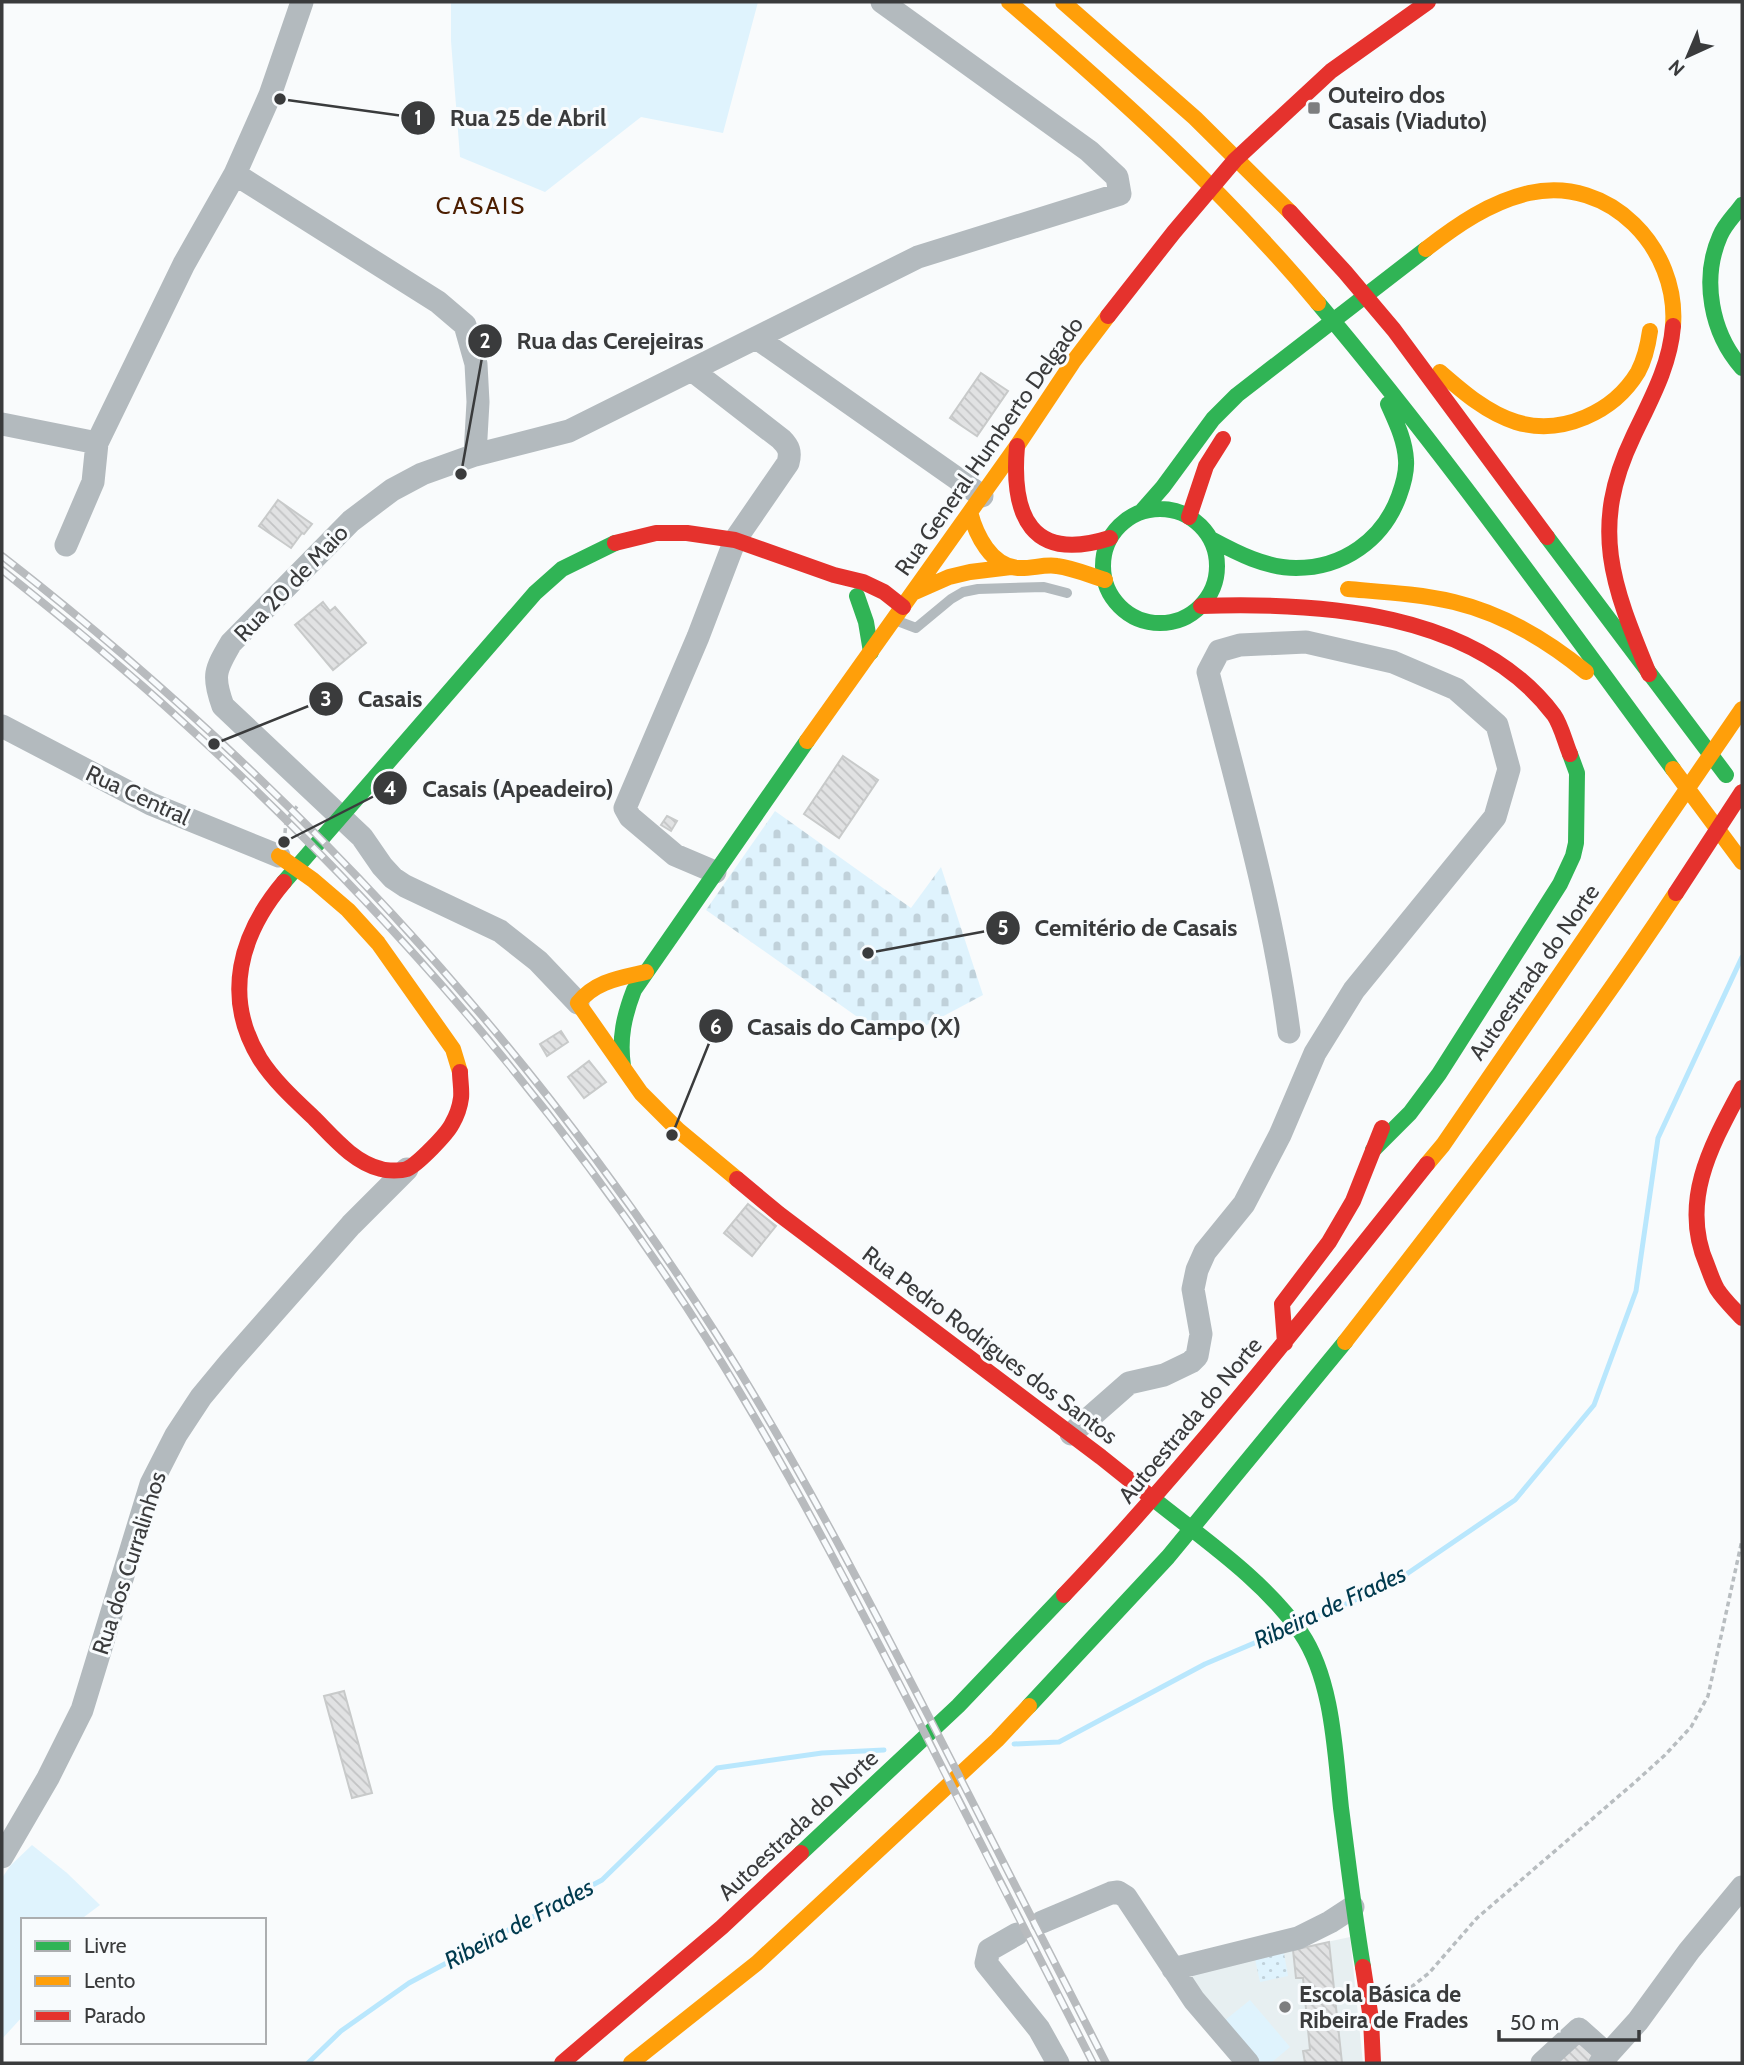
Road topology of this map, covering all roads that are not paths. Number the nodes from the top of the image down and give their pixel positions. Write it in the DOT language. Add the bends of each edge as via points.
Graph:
graph roads {
  1 [pos="302,2"];
  2 [pos="882,2"];
  3 [pos="1009,2"];
  4 [pos="1063,2"];
  5 [pos="1429,2"];
  6 [pos="234,174"];
  7 [pos="1742,205"];
  8 [pos="1389,303"];
  9 [pos="1651,315"];
  10 [pos="1394,330"];
  11 [pos="758,339"];
  12 [pos="1335,344"];
  13 [pos="1362,356"];
  14 [pos="1742,368"];
  15 [pos="693,371"];
  16 [pos="2,424"];
  17 [pos="1233,427"];
  18 [pos="97,443"];
  19 [pos="1017,446"];
  20 [pos="475,455"];
  21 [pos="988,509"];
  22 [pos="1141,512"];
  23 [pos="1189,517"];
  24 [pos="1028,526"];
  25 [pos="727,538"];
  26 [pos="1110,538"];
  27 [pos="1211,539"];
  28 [pos="66,545"];
  29 [pos="1011,567"];
  30 [pos="928,571"];
  31 [pos="1105,580"];
  32 [pos="1327,587"];
  33 [pos="860,589"];
  34 [pos="1232,589"];
  35 [pos="914,593"];
  36 [pos="1067,593"];
  37 [pos="1206,600"];
  38 [pos="899,613"];
  39 [pos="871,652"];
  40 [pos="1649,674"];
  41 [pos="1738,716"];
  42 [pos="1637,721"];
  43 [pos="2,726"];
  44 [pos="1742,794"];
  45 [pos="282,858"];
  46 [pos="1742,862"];
  47 [pos="715,872"];
  48 [pos="1531,932"];
  49 [pos="646,972"];
  50 [pos="634,990"];
  51 [pos="1466,1003"];
  52 [pos="595,1009"];
  53 [pos="1289,1032"];
  54 [pos="624,1067"];
  55 [pos="1742,1088"];
  56 [pos="1390,1109"];
  57 [pos="1373,1150"];
  58 [pos="407,1169"];
  59 [pos="1742,1318"];
  60 [pos="1285,1343"];
  61 [pos="1071,1434"];
  62 [pos="2,1857"];
  63 [pos="1742,1887"];
  64 [pos="1353,1907"];
  65 [pos="1042,1922"];
  66 [pos="1017,1934"];
  67 [pos="1173,1969"];
  68 [pos="1604,2059"];
  69 [pos="562,2063"];
  70 [pos="631,2063"];
  71 [pos="1058,2063"];
  72 [pos="1248,2063"];
  73 [pos="1373,2063"];
  74 [pos="1542,2063"];
  1 -- 6 [label="street" via="270,95"];
  2 -- 11 [label="street, Rua 20 de Maio" via="1089,151 1117,177 1121,194 918,257"];
  3 -- 13 [label="main road" via="1121,98 1227,202"];
  4 -- 10 [label="main road" via="1250,171"];
  5 -- 19 [label="main road, Rua General Humberto Delgado" via="1331,71 1235,160 1073,362"];
  6 -- 18 [label="street" via="184,264"];
  6 -- 20 [label="street" via="439,302 466,325 476,364"];
  7 -- 14 [label="main road" via="1720,236 1710,268 1711,300 1720,334"];
  8 -- 12 [label="main road"];
  9 -- 10 [label="main road" via="1650,341 1637,373 1618,397 1590,416 1558,426 1528,425 1495,414 1462,392"];
  10 -- 40 [label="main road"];
  11 -- 15 [label="street, Rua 20 de Maio"];
  11 -- 21 [label="street"];
  13 -- 27 [label="main road" via="1390,407 1406,463 1393,514 1374,538 1349,556 1299,569 1246,558"];
  13 -- 42 [label="main road" via="1442,456"];
  15 -- 20 [label="street, Rua 20 de Maio" via="569,431"];
  15 -- 25 [label="street" via="781,439 791,454"];
  16 -- 18 [label="street"];
  17 -- 23 [label="main road" via="1205,467"];
  18 -- 28 [label="street" via="93,482"];
  19 -- 21 [label="main road, Rua General Humberto Delgado"];
  19 -- 24 [label="main road" via="1014,473"];
  20 -- 52 [label="street, Rua 20 de Maio" via="392,490 351,522 231,643 217,667 216,687 223,706 362,837 393,878 500,931"];
  21 -- 24 [label="main road"];
  21 -- 29 [label="main road" via="976,534 996,558"];
  21 -- 30 [label="main road, Rua General Humberto Delgado"];
  22 -- 23 [label="main road" via="1174,510"];
  22 -- 26 [label="main road"];
  22 -- 40 [label="main road" via="1237,395 1430,244 1492,206 1526,192 1560,191 1593,198 1619,211 1643,232 1661,260 1674,297 1674,335 1660,383 1623,458 1612,492 1608,528 1621,605"];
  23 -- 27 [label="main road"];
  24 -- 26 [label="main road" via="1038,536 1063,546"];
  25 -- 33 [label="main road" via="834,575"];
  25 -- 47 [label="street" via="698,637 625,808 675,855"];
  25 -- 58 [label="main road" via="656,533 621,540 562,569 535,593 261,913 239,971 247,1030 260,1059 284,1088 363,1162 383,1170"];
  26 -- 31 [label="main road" via="1104,552"];
  27 -- 37 [label="main road" via="1217,576"];
  29 -- 31 [label="main road" via="1053,565"];
  29 -- 35 [label="main road" via="949,577"];
  30 -- 33 [label="main road"];
  30 -- 35 [label="main road, Rua General Humberto Delgado"];
  31 -- 37 [label="main road" via="1123,610 1154,623 1188,617"];
  32 -- 42 [label="main road" via="1417,595 1493,615 1561,651"];
  33 -- 38 [label="main road" via="884,592"];
  33 -- 39 [label="main road"];
  34 -- 37 [label="main road"];
  35 -- 38 [label="main road, Rua General Humberto Delgado"];
  36 -- 38 [label="lane" via="1044,587 963,592 916,628"];
  37 -- 48 [label="main road" via="1322,608 1433,630 1511,670 1544,701 1565,730 1577,764 1580,799 1576,845"];
  38 -- 39 [label="main road, Rua General Humberto Delgado"];
  39 -- 47 [label="main road, Rua General Humberto Delgado"];
  40 -- 44 [label="main road"];
  41 -- 60 [label="main road, Autoestrada do Norte" via="1443,1145"];
  42 -- 46 [label="main road"];
  43 -- 45 [label="street, Rua Central" via="151,804"];
  44 -- 70 [label="main road" via="1637,952 1487,1159 1329,1363 1168,1557 998,1740 757,1963"];
  45 -- 58 [label="main road" via="348,910 378,943 453,1049 461,1098 452,1125"];
  47 -- 49 [label="main road, Rua General Humberto Delgado"];
  48 -- 51 [label="main road"];
  48 -- 57 [label="main road" via="1409,1114"];
  49 -- 50 [label="main road, Rua General Humberto Delgado"];
  49 -- 52 [label="main road" via="587,990"];
  50 -- 52 [label="main road"];
  50 -- 54 [label="main road, Rua General Humberto Delgado" via="620,1030"];
  52 -- 54 [label="main road, Rua Pedro Rodrigues dos Santos"];
  53 -- 61 [label="street" via="1282,977 1208,673 1219,651 1240,645 1306,642 1393,662 1456,688 1497,725 1510,769 1495,817 1354,990 1315,1053 1244,1204 1205,1252 1193,1289 1201,1334 1197,1356 1164,1375 1129,1383"];
  54 -- 61 [label="main road, Rua Pedro Rodrigues dos Santos" via="660,1113 758,1197"];
  55 -- 59 [label="main road" via="1700,1179 1695,1217 1701,1252 1717,1289"];
  56 -- 57 [label="main road"];
  57 -- 60 [label="main road" via="1353,1201 1329,1242 1282,1304"];
  58 -- 62 [label="street, Rua dos Curralinhos" via="230,1362 176,1435 151,1484 82,1710"];
  60 -- 69 [label="main road, Autoestrada do Norte" via="1129,1526 958,1706 722,1927"];
  61 -- 64 [label="main road, Rua Pedro Rodrigues dos Santos" via="1247,1574 1302,1635 1329,1702"];
  63 -- 68 [label="street"];
  64 -- 67 [label="street" via="1298,1938"];
  64 -- 73 [label="main road, Rua Pedro Rodrigues dos Santos"];
  65 -- 67 [label="street" via="1118,1892 1126,1897"];
  66 -- 71 [label="street" via="989,1950 986,1963 1039,2029"];
  67 -- 72 [label="street"];
  68 -- 74 [label="street" via="1580,2029"];
}
